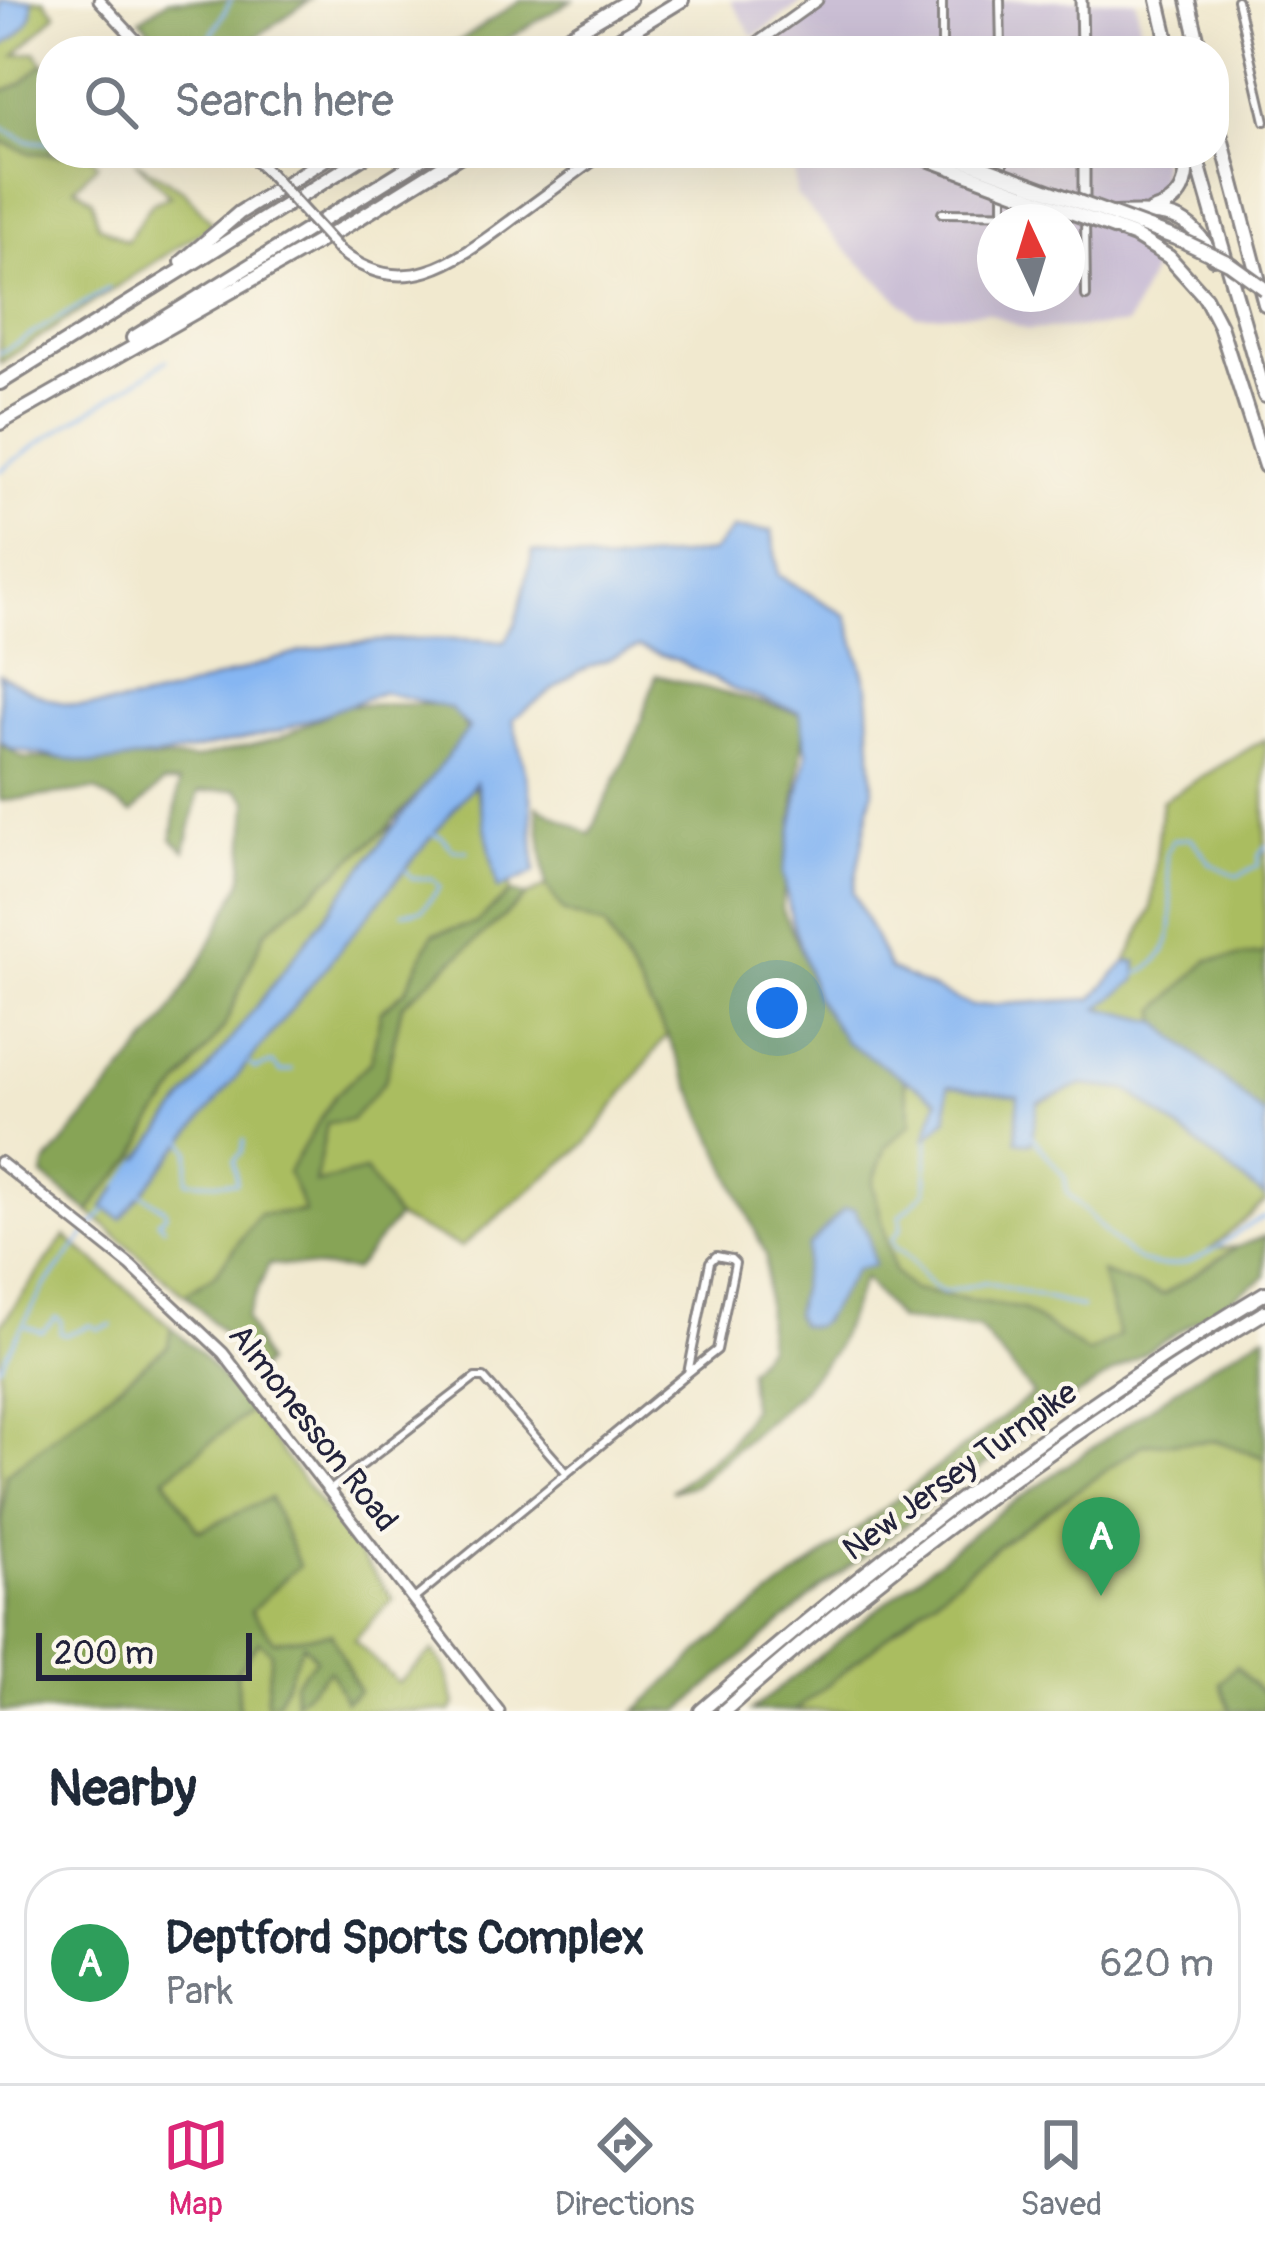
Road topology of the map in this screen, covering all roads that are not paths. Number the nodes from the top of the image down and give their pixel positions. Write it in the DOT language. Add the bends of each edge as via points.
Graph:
graph roads {
  1 [pos="99,0"];
  2 [pos="631,0"];
  3 [pos="682,0"];
  4 [pos="817,0"];
  5 [pos="942,0"];
  6 [pos="1000,0"];
  7 [pos="1081,0"];
  8 [pos="1158,0"];
  9 [pos="1188,0"];
  10 [pos="1237,0"];
  11 [pos="132,36"];
  12 [pos="571,36"];
  13 [pos="623,36"];
  14 [pos="767,36"];
  15 [pos="942,36"];
  16 [pos="1001,36"];
  17 [pos="1082,36"];
  18 [pos="1166,36"];
  19 [pos="1196,36"];
  20 [pos="1265,121"];
  21 [pos="263,168"];
  22 [pos="311,168"];
  23 [pos="346,168"];
  24 [pos="407,168"];
  25 [pos="440,168"];
  26 [pos="582,168"];
  27 [pos="954,168"];
  28 [pos="987,168"];
  29 [pos="1003,168"];
  30 [pos="1084,168"];
  31 [pos="1188,168"];
  32 [pos="1195,168"];
  33 [pos="1229,168"];
  34 [pos="1004,204"];
  35 [pos="1084,204"];
  36 [pos="942,213"];
  37 [pos="977,213"];
  38 [pos="1136,213"];
  39 [pos="1085,214"];
  40 [pos="1085,255"];
  41 [pos="1265,290"];
  42 [pos="1086,296"];
  43 [pos="133,300"];
  44 [pos="1265,304"];
  45 [pos="1237,308"];
  46 [pos="0,383"];
  47 [pos="1265,396"];
  48 [pos="0,423"];
  49 [pos="1265,466"];
  50 [pos="4,1165"];
  51 [pos="0,1180"];
  52 [pos="1265,1293"];
  53 [pos="1265,1312"];
  54 [pos="688,1373"];
  55 [pos="567,1473"];
  56 [pos="330,1490"];
  57 [pos="414,1599"];
  58 [pos="499,1711"];
  59 [pos="701,1711"];
  60 [pos="724,1711"];
  1 -- 11 [label="main road"];
  2 -- 12 [label="highway"];
  3 -- 13 [label="highway"];
  4 -- 14 [label="main road"];
  5 -- 15 [label="street"];
  6 -- 16 [label="street"];
  7 -- 17 [label="main road"];
  8 -- 18 [label="highway"];
  9 -- 19 [label="highway"];
  10 -- 20 [label="street"];
  21 -- 26 [label="main road, bridge" via="359,265 419,274"];
  22 -- 43 [label="highway" via="239,213"];
  23 -- 43 [label="highway"];
  24 -- 48 [label="highway"];
  25 -- 48 [label="highway"];
  27 -- 49 [label="highway, bridge" via="1135,236 1169,257 1218,319"];
  28 -- 41 [label="highway, bridge" via="1173,236"];
  29 -- 34 [label="street"];
  30 -- 35 [label="main road"];
  31 -- 38 [label="highway" via="1176,200"];
  32 -- 45 [label="highway"];
  33 -- 44 [label="highway"];
  36 -- 37 [label="street"];
  38 -- 39 [label="highway"];
  38 -- 45 [label="highway" via="1177,217 1198,230"];
  40 -- 42 [label="street"];
  43 -- 46 [label="highway"];
  45 -- 47 [label="highway"];
  50 -- 51 [label="street"];
  50 -- 56 [label="main road, Almonesson Road" via="223,1353"];
  52 -- 59 [label="highway, New Jersey Turnpike" via="897,1547"];
  53 -- 60 [label="highway, New Jersey Turnpike" via="981,1504"];
  54 -- 54 [label="street" via="718,1350 731,1259 710,1262"];
  54 -- 55 [label="street"];
  55 -- 56 [label="street" via="484,1378 475,1378"];
  55 -- 57 [label="street"];
  56 -- 57 [label="main road, Almonesson Road"];
  57 -- 58 [label="main road, Almonesson Road"];
}
